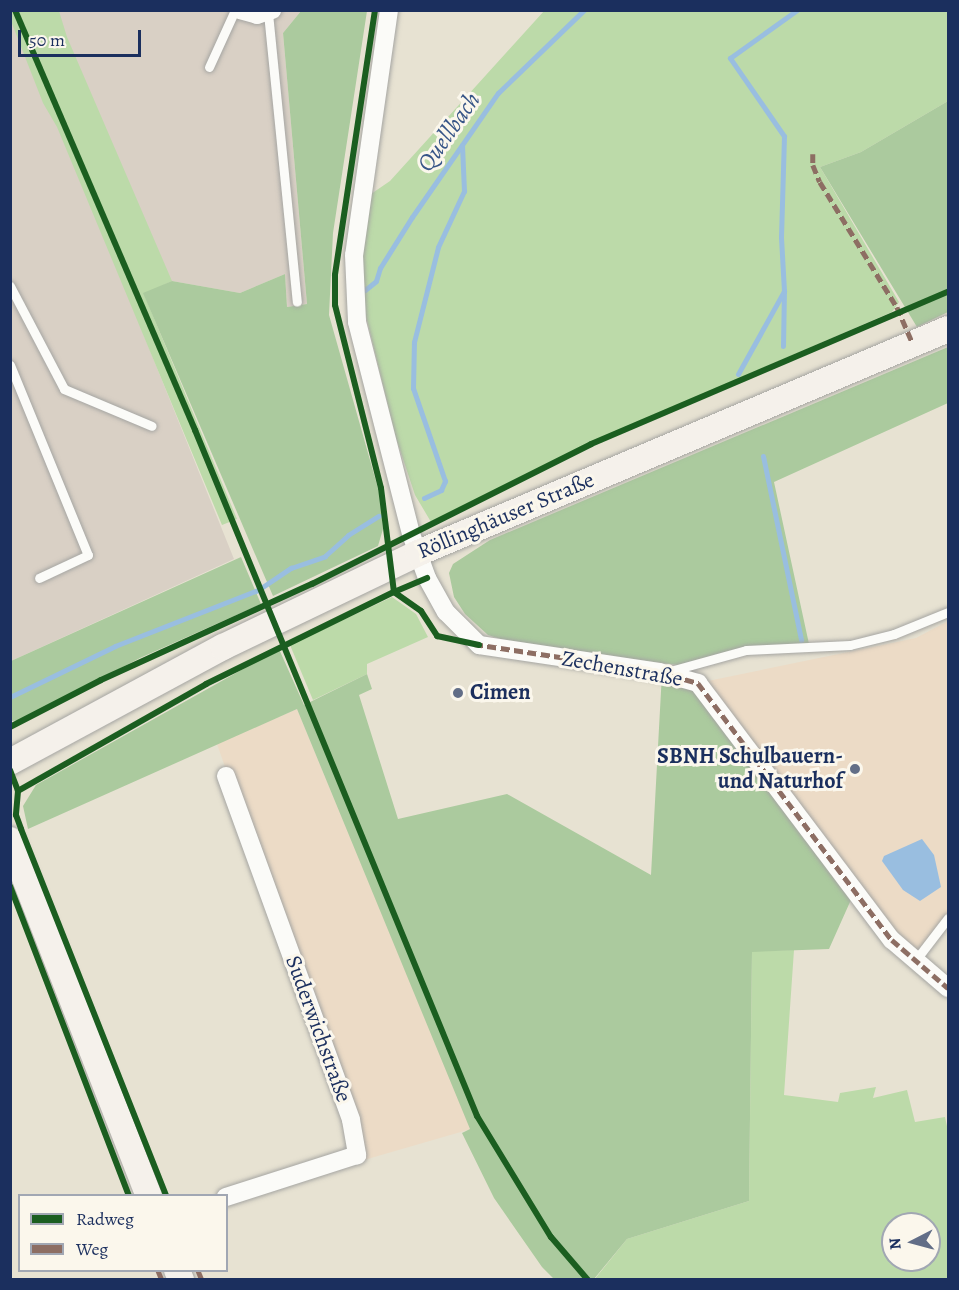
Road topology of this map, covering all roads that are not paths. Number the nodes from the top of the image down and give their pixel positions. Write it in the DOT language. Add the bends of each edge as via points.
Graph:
graph roads {
  1 [pos="235,10"];
  2 [pos="240,10"];
  3 [pos="389,10"];
  4 [pos="270,12"];
  5 [pos="209,67"];
  6 [pos="10,286"];
  7 [pos="297,302"];
  8 [pos="948,328"];
  9 [pos="10,365"];
  10 [pos="152,426"];
  11 [pos="418,553"];
  12 [pos="39,578"];
  13 [pos="948,612"];
  14 [pos="662,673"];
  15 [pos="10,762"];
  16 [pos="226,776"];
  17 [pos="10,840"];
  18 [pos="948,918"];
  19 [pos="915,961"];
  20 [pos="948,988"];
  21 [pos="148,1194"];
  22 [pos="228,1196"];
  1 -- 5 [label="lane"];
  2 -- 4 [label="street"];
  3 -- 11 [label="street, Zechenstraße" via="354,255 357,311 400,495"];
  4 -- 7 [label="lane"];
  6 -- 10 [label="lane" via="64,388"];
  8 -- 11 [label="main road, Röllinghäuser Straße"];
  9 -- 12 [label="lane" via="88,555"];
  11 -- 14 [label="street, Zechenstraße" via="446,612 479,645"];
  11 -- 15 [label="main road, Röllinghäuser Straße" via="223,647"];
  13 -- 14 [label="lane" via="921,625 850,645 747,650"];
  14 -- 19 [label="street, Zechenstraße" via="698,683 854,893 892,940"];
  16 -- 22 [label="street, Suderwichstraße" via="351,1120 357,1155"];
  17 -- 21 [label="main road"];
  18 -- 19 [label="lane"];
  19 -- 20 [label="street, Zechenstraße"];
}
